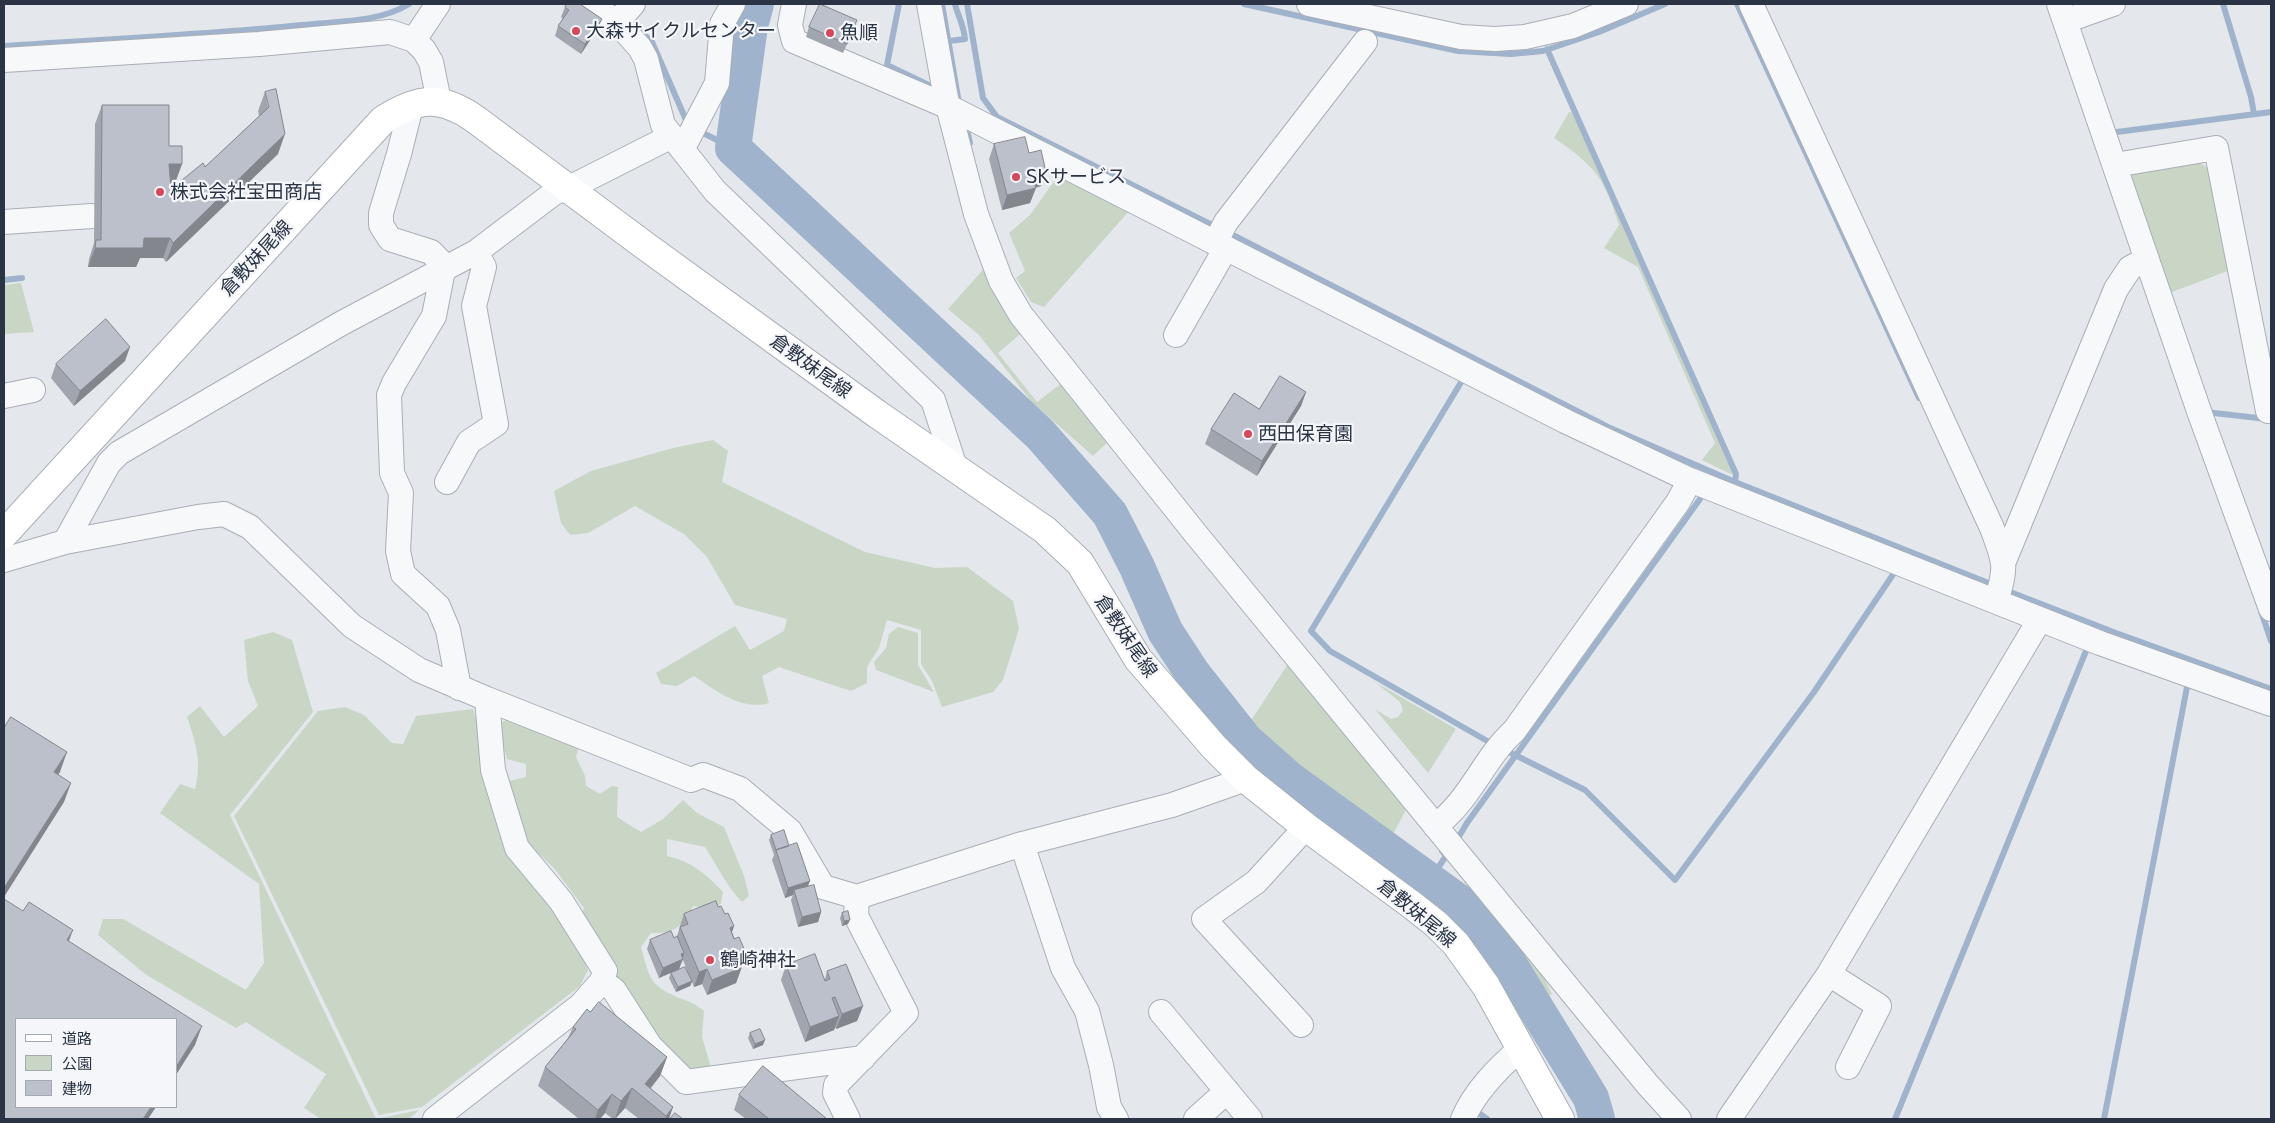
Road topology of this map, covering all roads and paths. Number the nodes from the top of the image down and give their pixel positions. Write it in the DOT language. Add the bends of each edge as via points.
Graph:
graph roads {
  1 [pos="438,4"];
  2 [pos="589,4"];
  3 [pos="733,4"];
  4 [pos="793,4"];
  5 [pos="929,4"];
  6 [pos="1309,4"];
  7 [pos="1626,4"];
  8 [pos="1751,4"];
  9 [pos="2113,4"];
  10 [pos="624,13"];
  11 [pos="2062,13"];
  12 [pos="414,40"];
  13 [pos="1365,42"];
  14 [pos="4,60"];
  15 [pos="946,96"];
  16 [pos="439,101"];
  17 [pos="410,106"];
  18 [pos="676,142"];
  19 [pos="2115,165"];
  20 [pos="567,187"];
  21 [pos="92,216"];
  22 [pos="4,222"];
  23 [pos="1221,245"];
  24 [pos="476,252"];
  25 [pos="2147,259"];
  26 [pos="443,270"];
  27 [pos="1176,335"];
  28 [pos="33,390"];
  29 [pos="4,396"];
  30 [pos="2268,411"];
  31 [pos="956,470"];
  32 [pos="1690,480"];
  33 [pos="447,482"];
  34 [pos="4,534"];
  35 [pos="65,542"];
  36 [pos="4,560"];
  37 [pos="2000,584"];
  38 [pos="2271,610"];
  39 [pos="2040,618"];
  40 [pos="459,688"];
  41 [pos="487,699"];
  42 [pos="2271,704"];
  43 [pos="1246,779"];
  44 [pos="1440,822"];
  45 [pos="1306,827"];
  46 [pos="1022,844"];
  47 [pos="857,897"];
  48 [pos="1829,974"];
  49 [pos="602,980"];
  50 [pos="1161,1012"];
  51 [pos="1301,1025"];
  52 [pos="1521,1048"];
  53 [pos="863,1058"];
  54 [pos="1848,1067"];
  55 [pos="1227,1091"];
  56 [pos="434,1119"];
  57 [pos="848,1119"];
  58 [pos="1116,1119"];
  59 [pos="1196,1119"];
  60 [pos="1250,1119"];
  61 [pos="1463,1119"];
  62 [pos="1560,1119"];
  63 [pos="1679,1119"];
  64 [pos="1729,1119"];
  1 -- 12 [label="street"];
  2 -- 10 [label="street"];
  3 -- 18 [label="street" via="722,24 717,83"];
  4 -- 15 [label="street" via="790,26 794,41"];
  5 -- 15 [label="street"];
  6 -- 7 [label="street" via="1461,37 1496,39 1525,37 1573,26"];
  8 -- 37 [label="street" via="1992,528"];
  9 -- 11 [label="street"];
  10 -- 18 [label="street" via="646,59 663,125"];
  11 -- 19 [label="street"];
  12 -- 14 [label="street" via="390,32 260,44"];
  12 -- 16 [label="street" via="431,62"];
  13 -- 23 [label="street" via="1226,222"];
  15 -- 23 [label="street"];
  15 -- 44 [label="street" via="976,214 1001,281 1021,315 1195,533"];
  16 -- 17 [label="main road, 倉敷妹尾線"];
  16 -- 20 [label="main road, 倉敷妹尾線" via="463,111"];
  17 -- 26 [label="street" via="381,213 382,225 390,239 431,252"];
  17 -- 34 [label="main road, 倉敷妹尾線" via="391,115 375,129"];
  18 -- 20 [label="street"];
  18 -- 31 [label="street" via="714,191 933,400"];
  19 -- 25 [label="street"];
  19 -- 30 [label="street" via="2216,148"];
  20 -- 24 [label="street" via="554,193"];
  20 -- 31 [label="main road, 倉敷妹尾線"];
  21 -- 22 [label="street"];
  23 -- 27 [label="street"];
  23 -- 32 [label="street" via="1564,420"];
  24 -- 26 [label="street"];
  24 -- 33 [label="street" via="484,267 474,306 496,424 469,442"];
  25 -- 37 [label="street" via="2130,268 2116,289"];
  25 -- 38 [label="street"];
  26 -- 35 [label="street" via="342,322 119,453 109,463"];
  26 -- 40 [label="street" via="434,316 389,395 392,474 401,493 398,551 403,574 438,606 448,630"];
  28 -- 29 [label="street"];
  31 -- 43 [label="main road, 倉敷妹尾線" via="1045,530 1080,563 1138,659"];
  32 -- 37 [label="street"];
  32 -- 44 [label="street" via="1678,502 1514,731 1498,747 1459,805"];
  35 -- 36 [label="street"];
  35 -- 40 [label="street" via="224,514 250,527 352,626 419,670"];
  37 -- 39 [label="street"];
  39 -- 42 [label="street"];
  39 -- 48 [label="street"];
  40 -- 41 [label="street"];
  41 -- 47 [label="street" via="692,780 703,775 740,788 790,832 823,887"];
  41 -- 49 [label="street" via="493,770 517,848 566,909 605,971"];
  43 -- 45 [label="main road, 倉敷妹尾線"];
  43 -- 46 [label="street" via="1172,805"];
  44 -- 63 [label="street" via="1648,1085"];
  45 -- 51 [label="street" via="1256,882 1204,919"];
  45 -- 52 [label="main road, 倉敷妹尾線" via="1412,904 1456,944 1486,986"];
  46 -- 47 [label="street"];
  46 -- 58 [label="street" via="1063,968 1087,1010 1109,1107"];
  47 -- 53 [label="street" via="856,916 906,1013"];
  48 -- 54 [label="street" via="1878,1006"];
  48 -- 64 [label="street"];
  49 -- 53 [label="street" via="614,990 650,1046 686,1082"];
  49 -- 56 [label="street" via="581,1005"];
  50 -- 55 [label="street"];
  52 -- 61 [label="street" via="1471,1100"];
  52 -- 62 [label="main road, 倉敷妹尾線"];
  53 -- 57 [label="street" via="836,1085 835,1093"];
  55 -- 59 [label="street"];
  55 -- 60 [label="street"];
}
